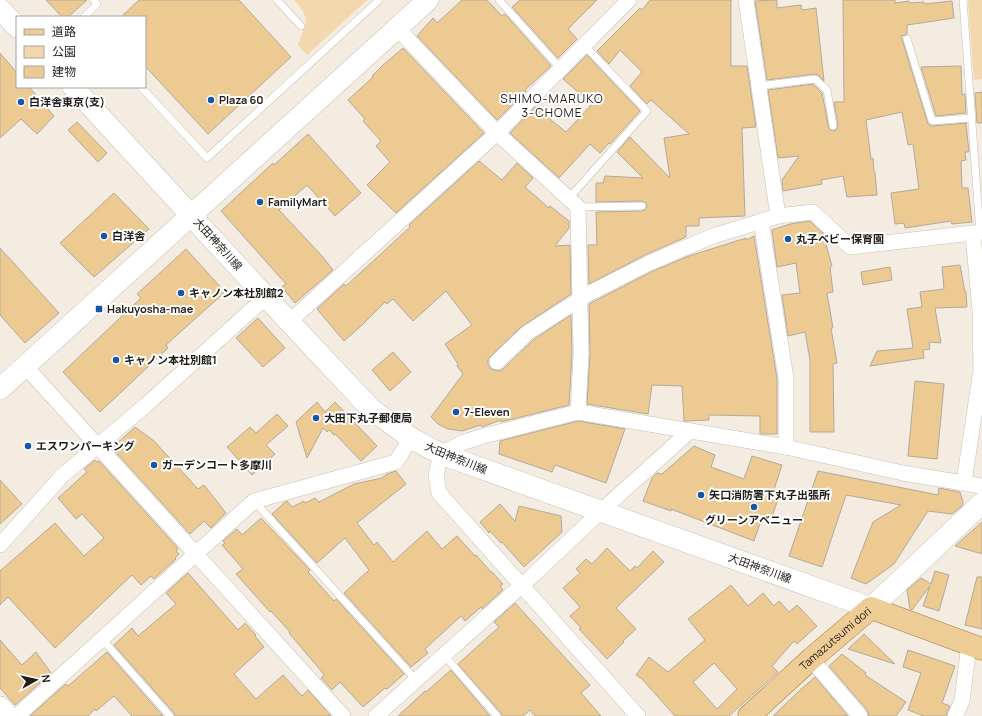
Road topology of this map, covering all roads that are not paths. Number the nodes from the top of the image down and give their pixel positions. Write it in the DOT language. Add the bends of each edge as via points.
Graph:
graph roads {
  1 [pos="94,0"];
  2 [pos="277,0"];
  3 [pos="428,0"];
  4 [pos="499,0"];
  5 [pos="629,0"];
  6 [pos="746,0"];
  7 [pos="963,0"];
  8 [pos="378,1"];
  9 [pos="1,7"];
  10 [pos="85,16"];
  11 [pos="16,26"];
  12 [pos="301,26"];
  13 [pos="397,28"];
  14 [pos="907,39"];
  15 [pos="584,45"];
  16 [pos="561,69"];
  17 [pos="759,86"];
  18 [pos="74,88"];
  19 [pos="141,88"];
  20 [pos="972,118"];
  21 [pos="833,126"];
  22 [pos="497,133"];
  23 [pos="573,203"];
  24 [pos="642,206"];
  25 [pos="192,215"];
  26 [pos="778,216"];
  27 [pos="761,221"];
  28 [pos="978,233"];
  29 [pos="266,297"];
  30 [pos="581,299"];
  31 [pos="289,322"];
  32 [pos="497,362"];
  33 [pos="25,366"];
  34 [pos="0,389"];
  35 [pos="578,412"];
  36 [pos="690,431"];
  37 [pos="411,438"];
  38 [pos="97,447"];
  39 [pos="786,447"];
  40 [pos="441,454"];
  41 [pos="964,482"];
  42 [pos="982,486"];
  43 [pos="254,501"];
  44 [pos="982,504"];
  45 [pos="601,511"];
  46 [pos="0,545"];
  47 [pos="196,554"];
  48 [pos="521,586"];
  49 [pos="871,608"];
  50 [pos="102,639"];
  51 [pos="976,646"];
  52 [pos="444,655"];
  53 [pos="811,659"];
  54 [pos="416,680"];
  55 [pos="0,708"];
  56 [pos="8,716"];
  57 [pos="17,716"];
  58 [pos="170,716"];
  59 [pos="343,716"];
  60 [pos="376,716"];
  61 [pos="497,716"];
  62 [pos="638,716"];
  63 [pos="749,716"];
  64 [pos="860,716"];
  65 [pos="955,716"];
  1 -- 10 [label="lane" via="97,4"];
  2 -- 12 [label="lane"];
  3 -- 13 [label="main road"];
  4 -- 16 [label="lane"];
  5 -- 15 [label="street"];
  6 -- 17 [label="street"];
  7 -- 20 [label="lane"];
  8 -- 19 [label="lane" via="207,158"];
  9 -- 11 [label="main road"];
  13 -- 22 [label="street"];
  13 -- 25 [label="main road"];
  14 -- 20 [label="lane" via="932,121"];
  15 -- 16 [label="street"];
  15 -- 23 [label="lane" via="647,111"];
  16 -- 22 [label="street"];
  17 -- 21 [label="lane" via="815,79 827,90"];
  17 -- 26 [label="street"];
  18 -- 25 [label="main road, 大田神奈川線"];
  20 -- 28 [label="lane"];
  22 -- 23 [label="street"];
  22 -- 31 [label="street"];
  23 -- 24 [label="lane"];
  23 -- 30 [label="street"];
  25 -- 29 [label="main road, 大田神奈川線"];
  25 -- 33 [label="main road"];
  26 -- 27 [label="street"];
  26 -- 28 [label="street" via="813,212 850,247"];
  27 -- 30 [label="street" via="713,236 656,260"];
  27 -- 39 [label="street" via="786,378"];
  28 -- 41 [label="street" via="981,370"];
  29 -- 31 [label="main road, 大田神奈川線"];
  29 -- 38 [label="street"];
  30 -- 32 [label="street" via="527,333"];
  30 -- 35 [label="street" via="582,354"];
  31 -- 37 [label="main road, 大田神奈川線" via="371,409"];
  33 -- 34 [label="main road"];
  33 -- 38 [label="street"];
  35 -- 36 [label="street"];
  35 -- 40 [label="street" via="464,442"];
  36 -- 39 [label="street"];
  36 -- 45 [label="street"];
  37 -- 40 [label="main road, 大田神奈川線"];
  37 -- 43 [label="street" via="396,462"];
  38 -- 46 [label="street" via="62,476"];
  38 -- 47 [label="street"];
  39 -- 41 [label="street" via="903,473"];
  40 -- 45 [label="main road, 大田神奈川線"];
  40 -- 48 [label="street" via="436,475 438,493"];
  41 -- 42 [label="street"];
  43 -- 47 [label="street"];
  43 -- 54 [label="lane"];
  44 -- 49 [label="main road"];
  45 -- 48 [label="street"];
  45 -- 49 [label="main road, 大田神奈川線"];
  47 -- 50 [label="street"];
  47 -- 59 [label="street"];
  48 -- 52 [label="street"];
  48 -- 62 [label="street"];
  49 -- 51 [label="main road, Tamazutsumi dori"];
  49 -- 53 [label="main road, Tamazutsumi dori"];
  50 -- 57 [label="street"];
  50 -- 58 [label="lane"];
  51 -- 65 [label="street" via="962,701"];
  52 -- 54 [label="street"];
  52 -- 61 [label="lane"];
  53 -- 63 [label="main road, Tamazutsumi dori"];
  53 -- 64 [label="street"];
  54 -- 60 [label="street"];
  55 -- 56 [label="main road"];
}
